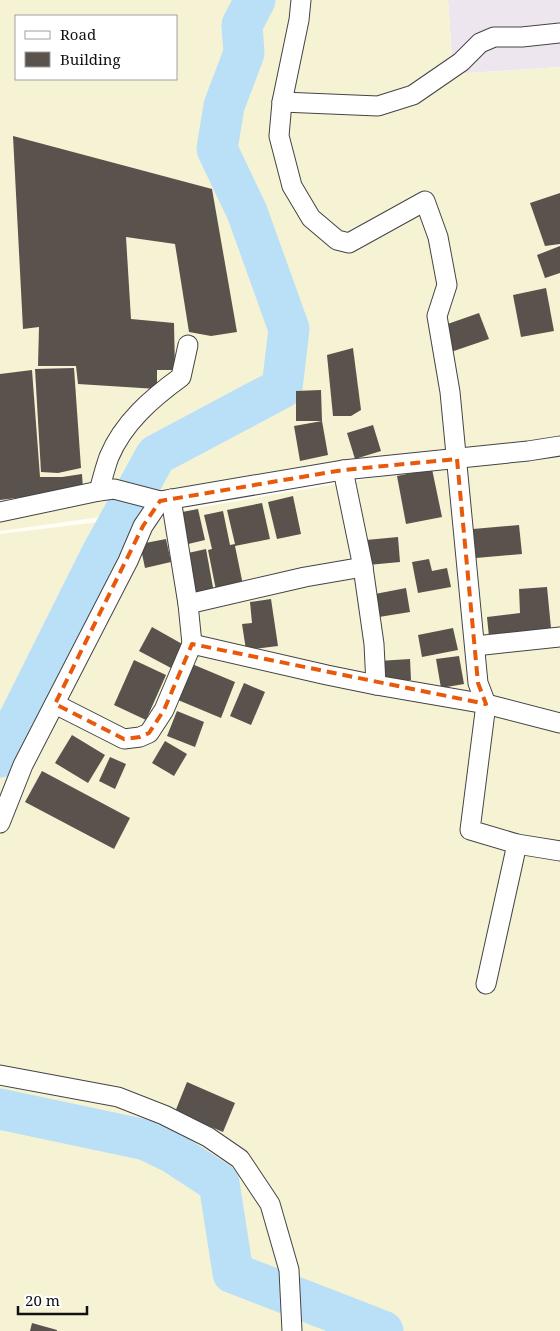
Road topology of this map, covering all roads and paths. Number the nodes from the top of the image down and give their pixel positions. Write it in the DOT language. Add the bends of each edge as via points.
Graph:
graph roads {
  1 [pos="301,0"];
  2 [pos="560,33"];
  3 [pos="282,102"];
  4 [pos="188,344"];
  5 [pos="560,446"];
  6 [pos="457,459"];
  7 [pos="343,470"];
  8 [pos="106,490"];
  9 [pos="162,500"];
  10 [pos="0,512"];
  11 [pos="363,566"];
  12 [pos="188,604"];
  13 [pos="560,637"];
  14 [pos="192,644"];
  15 [pos="475,646"];
  16 [pos="376,685"];
  17 [pos="55,704"];
  18 [pos="486,704"];
  19 [pos="560,723"];
  20 [pos="0,823"];
  21 [pos="516,844"];
  22 [pos="560,851"];
  23 [pos="486,984"];
  24 [pos="0,1075"];
  25 [pos="292,1331"];
  1 -- 3 [label="street"];
  2 -- 3 [label="street" via="494,37 413,95 378,106"];
  3 -- 6 [label="street" via="279,136 292,186 311,218 337,240 349,243 425,201 438,236 447,285 437,316"];
  4 -- 8 [label="street" via="181,377 127,426 109,457"];
  5 -- 6 [label="street"];
  6 -- 7 [label="street"];
  6 -- 15 [label="street"];
  7 -- 9 [label="street"];
  7 -- 11 [label="street"];
  8 -- 9 [label="street"];
  8 -- 10 [label="street"];
  9 -- 12 [label="street"];
  9 -- 17 [label="street" via="143,526 128,562"];
  11 -- 12 [label="street"];
  11 -- 16 [label="street"];
  12 -- 14 [label="street"];
  13 -- 15 [label="street"];
  14 -- 16 [label="street"];
  14 -- 17 [label="street" via="164,710 149,733 140,737 124,739"];
  15 -- 18 [label="street" via="478,684"];
  16 -- 18 [label="street"];
  17 -- 20 [label="street" via="22,765"];
  18 -- 19 [label="street"];
  18 -- 21 [label="street" via="470,830"];
  21 -- 22 [label="street"];
  21 -- 23 [label="street"];
  24 -- 25 [label="street" via="118,1096 208,1137 240,1158 270,1204 289,1270"];
}
